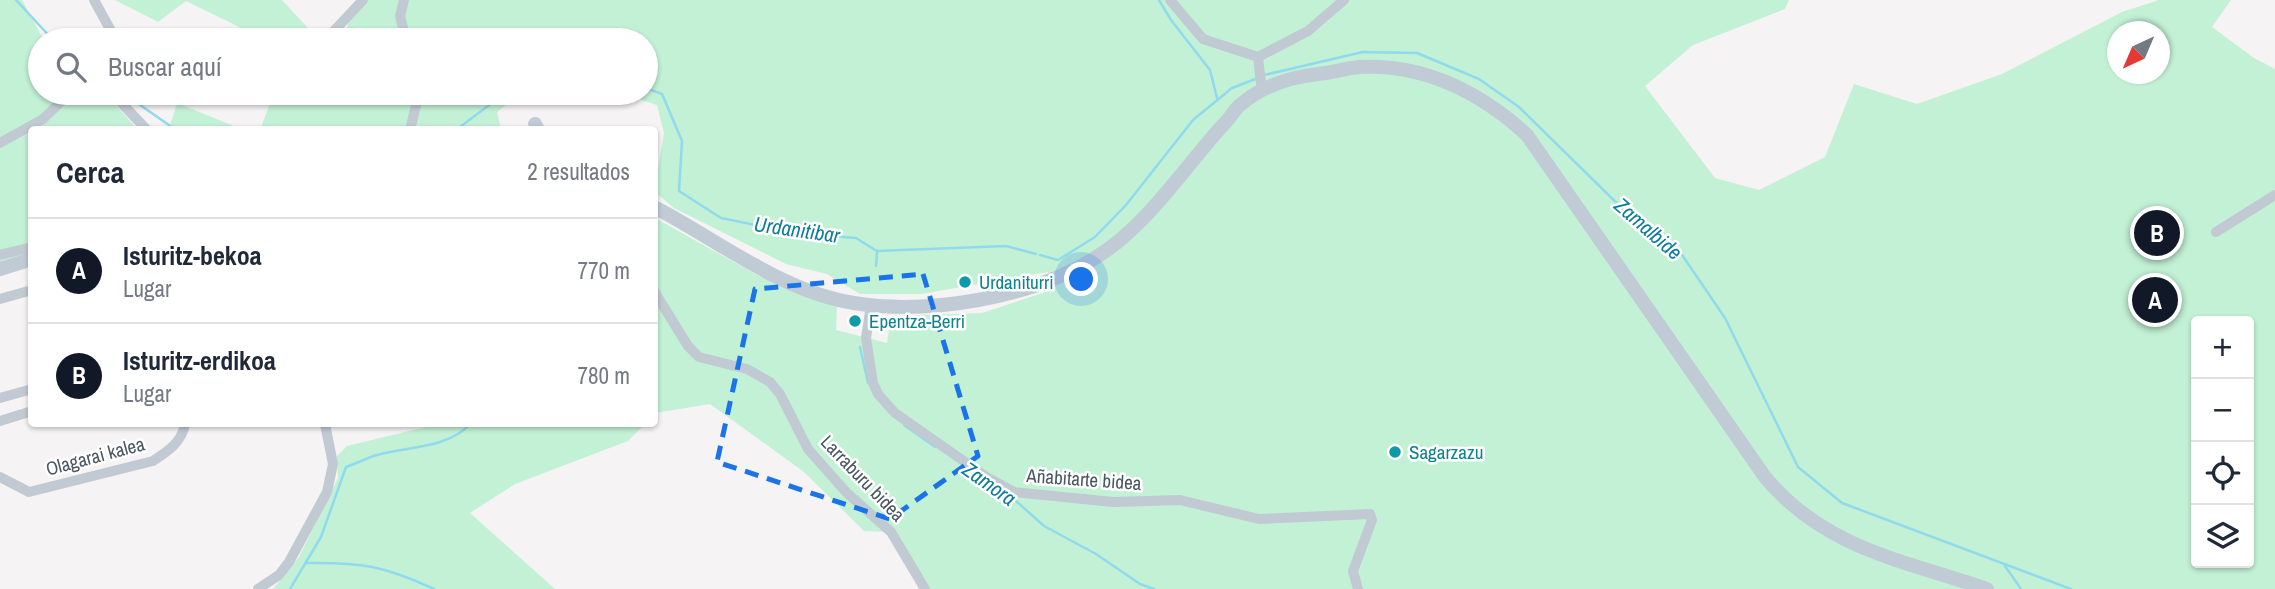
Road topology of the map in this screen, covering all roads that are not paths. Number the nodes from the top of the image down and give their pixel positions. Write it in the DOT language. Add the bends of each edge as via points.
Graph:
graph roads {
  1 [pos="94,0"];
  2 [pos="363,0"];
  3 [pos="404,0"];
  4 [pos="1170,0"];
  5 [pos="1344,0"];
  6 [pos="109,28"];
  7 [pos="337,28"];
  8 [pos="403,28"];
  9 [pos="1258,60"];
  10 [pos="1319,74"];
  11 [pos="1261,84"];
  12 [pos="1279,91"];
  13 [pos="58,105"];
  14 [pos="124,105"];
  15 [pos="416,105"];
  16 [pos="1232,119"];
  17 [pos="32,126"];
  18 [pos="144,126"];
  19 [pos="411,126"];
  20 [pos="28,128"];
  21 [pos="0,143"];
  22 [pos="2275,195"];
  23 [pos="658,209"];
  24 [pos="2216,232"];
  25 [pos="28,248"];
  26 [pos="0,255"];
  27 [pos="28,260"];
  28 [pos="0,270"];
  29 [pos="28,291"];
  30 [pos="658,297"];
  31 [pos="0,299"];
  32 [pos="871,305"];
  33 [pos="28,390"];
  34 [pos="0,398"];
  35 [pos="28,412"];
  36 [pos="0,421"];
  37 [pos="185,427"];
  38 [pos="326,427"];
  39 [pos="0,477"];
  40 [pos="258,589"];
  41 [pos="925,589"];
  42 [pos="1359,589"];
  43 [pos="1987,589"];
  1 -- 6 [label="street"];
  2 -- 7 [label="street"];
  3 -- 8 [label="street"];
  4 -- 9 [label="street" via="1203,39"];
  5 -- 9 [label="street" via="1308,31"];
  9 -- 11 [label="street"];
  10 -- 11 [label="main road"];
  10 -- 12 [label="main road"];
  10 -- 43 [label="main road" via="1360,67 1414,72 1457,86 1507,117 1542,154 1785,500 1837,537"];
  11 -- 12 [label="main road"];
  11 -- 16 [label="main road"];
  12 -- 16 [label="main road"];
  13 -- 17 [label="street"];
  14 -- 18 [label="street"];
  15 -- 19 [label="street"];
  16 -- 32 [label="main road" via="1119,239 1072,270 1004,296"];
  20 -- 21 [label="street"];
  22 -- 24 [label="street"];
  23 -- 32 [label="main road" via="795,285 826,297"];
  25 -- 26 [label="street"];
  27 -- 28 [label="main road"];
  29 -- 31 [label="street"];
  30 -- 41 [label="street, Larraburu bidea" via="699,357 747,369 770,382 808,449 846,492 891,532"];
  32 -- 42 [label="street, Añabitarte bidea" via="866,338 878,394 895,412 1000,485 1032,495 1113,502 1180,500 1242,518 1370,514 1372,520 1353,571"];
  33 -- 34 [label="street"];
  35 -- 36 [label="street"];
  37 -- 39 [label="street, Olagarai kalea" via="171,449 153,461 29,492"];
  38 -- 40 [label="street" via="333,464 327,492 289,562"];
}
